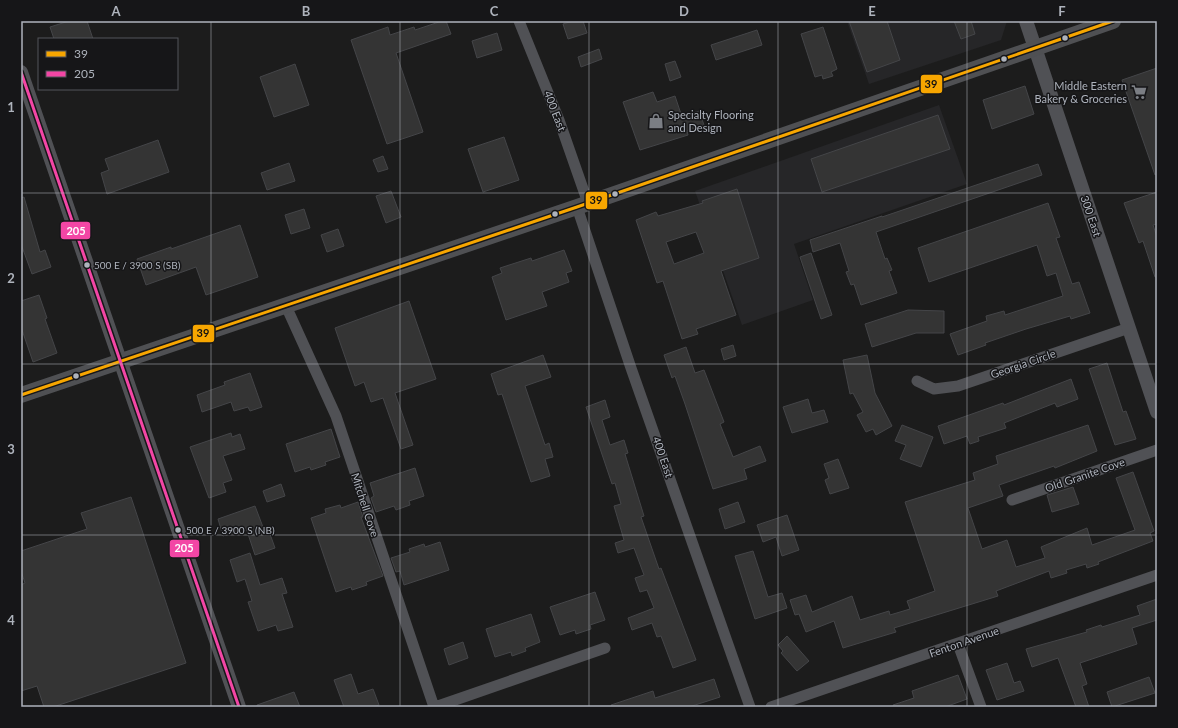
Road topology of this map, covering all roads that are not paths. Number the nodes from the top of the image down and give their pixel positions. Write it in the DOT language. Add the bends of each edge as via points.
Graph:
graph roads {
  1 [pos="519,21"];
  2 [pos="1026,21"];
  3 [pos="1113,21"];
  4 [pos="1034,48"];
  5 [pos="21,72"];
  6 [pos="24,93"];
  7 [pos="583,205"];
  8 [pos="286,306"];
  9 [pos="1129,328"];
  10 [pos="122,362"];
  11 [pos="917,381"];
  12 [pos="1153,390"];
  13 [pos="21,395"];
  14 [pos="1157,412"];
  15 [pos="1157,450"];
  16 [pos="1012,500"];
  17 [pos="1157,575"];
  18 [pos="958,644"];
  19 [pos="605,648"];
  20 [pos="239,707"];
  21 [pos="434,707"];
  22 [pos="750,707"];
  23 [pos="771,707"];
  24 [pos="980,707"];
  1 -- 7 [label="street, 400 East" via="559,120"];
  2 -- 4 [label="street, 300 East"];
  3 -- 4 [label="main road"];
  4 -- 7 [label="main road"];
  4 -- 9 [label="street, 300 East"];
  5 -- 6 [label="street"];
  6 -- 10 [label="street"];
  7 -- 8 [label="main road"];
  7 -- 22 [label="street, 400 East" via="631,368"];
  8 -- 10 [label="main road"];
  8 -- 21 [label="street, Mitchell Cove" via="336,416"];
  9 -- 11 [label="street, Georgia Circle" via="958,386 934,389"];
  9 -- 12 [label="street, 300 East"];
  10 -- 13 [label="main road"];
  10 -- 20 [label="street"];
  12 -- 14 [label="street, 300 East"];
  15 -- 16 [label="street, Old Granite Cove"];
  17 -- 18 [label="street, Fenton Avenue"];
  18 -- 23 [label="street, Fenton Avenue"];
  18 -- 24 [label="street"];
  19 -- 21 [label="street, Mitchell Cove"];
}
